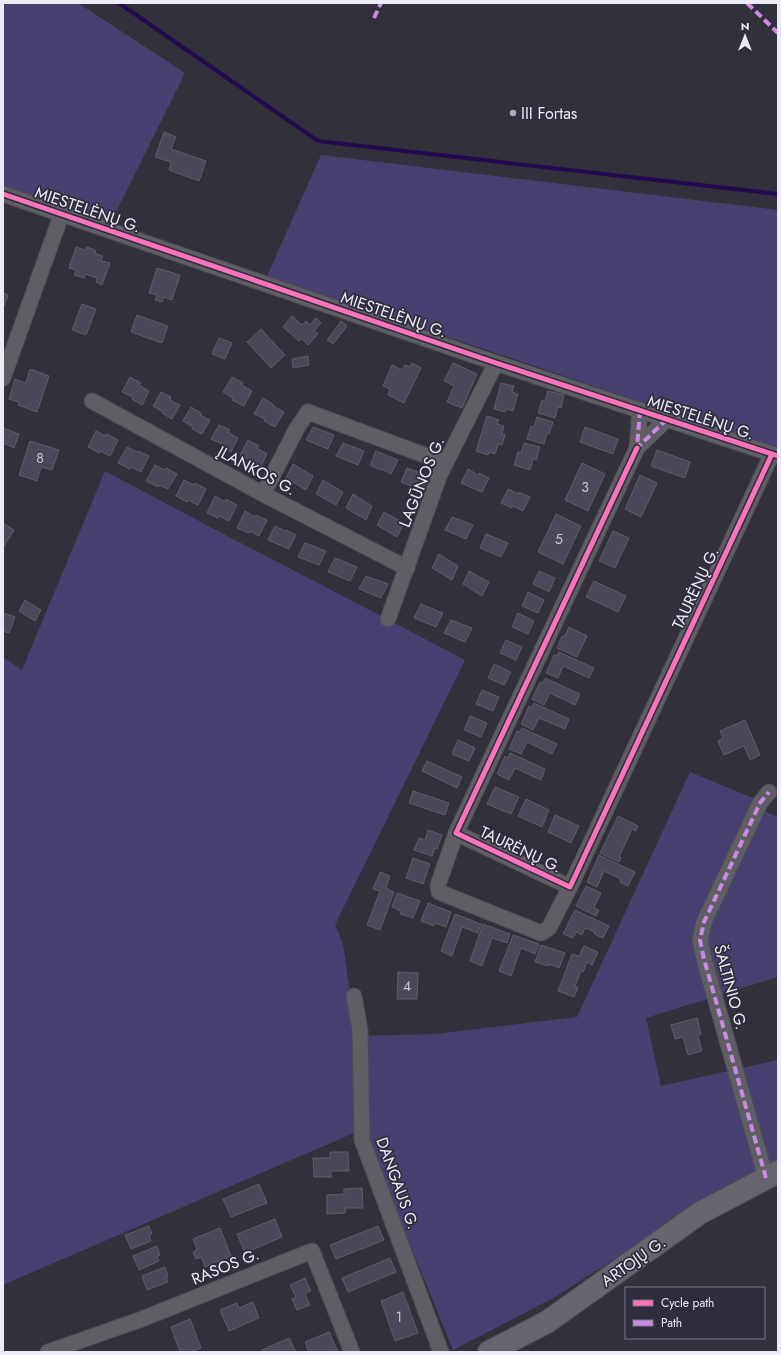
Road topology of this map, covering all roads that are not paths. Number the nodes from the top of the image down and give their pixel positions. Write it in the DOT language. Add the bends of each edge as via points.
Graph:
graph roads {
  1 [pos="3,194"];
  2 [pos="62,213"];
  3 [pos="496,363"];
  4 [pos="3,378"];
  5 [pos="92,401"];
  6 [pos="640,410"];
  7 [pos="666,419"];
  8 [pos="637,448"];
  9 [pos="775,455"];
  10 [pos="446,463"];
  11 [pos="263,494"];
  12 [pos="407,568"];
  13 [pos="388,619"];
  14 [pos="769,792"];
  15 [pos="456,833"];
  16 [pos="570,887"];
  17 [pos="354,996"];
  18 [pos="772,1175"];
  19 [pos="48,1352"];
  20 [pos="352,1352"];
  21 [pos="441,1352"];
  22 [pos="489,1352"];
  1 -- 2 [label="street, MIESTELĖNŲ G."];
  2 -- 3 [label="street, MIESTELĖNŲ G."];
  2 -- 4 [label="street"];
  3 -- 6 [label="street, MIESTELĖNŲ G."];
  3 -- 10 [label="street, LAGŪNOS G."];
  5 -- 11 [label="street, ĮLANKOS G."];
  6 -- 7 [label="street, MIESTELĖNŲ G."];
  6 -- 8 [label="street, TAURĖNŲ G."];
  7 -- 8 [label="street, TAURĖNŲ G."];
  7 -- 9 [label="street, MIESTELĖNŲ G."];
  8 -- 15 [label="street, TAURĖNŲ G."];
  9 -- 16 [label="street, TAURĖNŲ G."];
  10 -- 11 [label="street" via="308,412"];
  10 -- 12 [label="street, LAGŪNOS G."];
  11 -- 12 [label="street, ĮLANKOS G."];
  12 -- 13 [label="street, LAGŪNOS G."];
  14 -- 18 [label="street, ŠALTINIO G." via="760,803 704,922 700,940"];
  15 -- 16 [label="street, TAURĖNŲ G."];
  15 -- 16 [label="street" via="438,885 439,892 541,933 550,928"];
  17 -- 21 [label="street, DANGAUS G." via="360,1030 362,1140"];
  18 -- 22 [label="main road, ARTOJŲ G." via="700,1213 547,1322"];
  19 -- 20 [label="street, RASOS G." via="142,1319 312,1251"];
}
